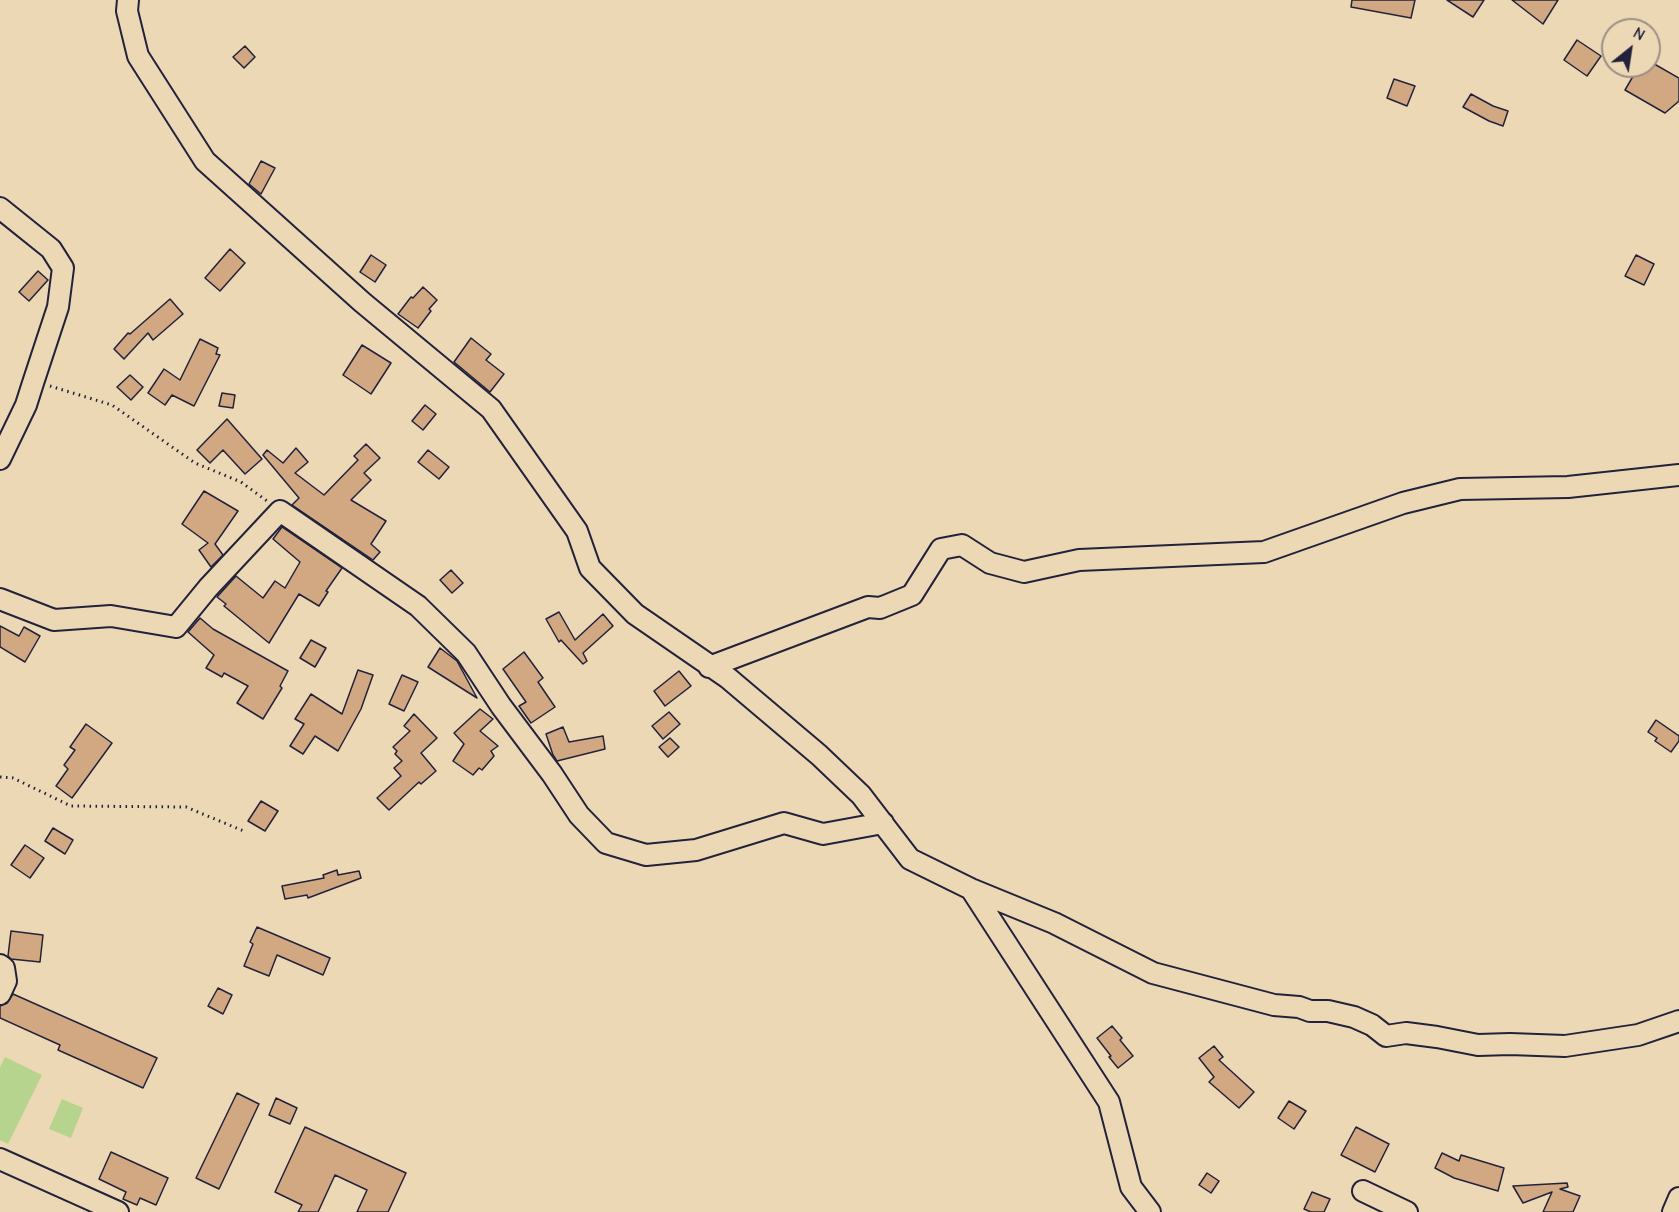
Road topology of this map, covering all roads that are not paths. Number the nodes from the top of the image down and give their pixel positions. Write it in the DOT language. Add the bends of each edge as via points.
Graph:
graph roads {
  1 [pos="128,0"];
  2 [pos="0,208"];
  3 [pos="0,459"];
  4 [pos="1679,475"];
  5 [pos="0,599"];
  6 [pos="709,667"];
  7 [pos="883,823"];
  8 [pos="971,889"];
  9 [pos="0,965"];
  10 [pos="0,994"];
  11 [pos="1679,1021"];
  12 [pos="0,1159"];
  13 [pos="1363,1191"];
  14 [pos="1679,1198"];
  15 [pos="118,1212"];
  16 [pos="1150,1212"];
  17 [pos="1407,1212"];
  18 [pos="1673,1212"];
  1 -- 6 [label="street" via="138,56 205,161 490,410 577,531 590,568 635,614"];
  2 -- 3 [label="street" via="51,249 63,268 58,307 26,405"];
  4 -- 6 [label="street" via="1569,487 1460,489 1403,503 1264,552 1079,560 1024,572 990,563 962,546 941,549 912,595 880,608 868,607"];
  5 -- 7 [label="street" via="54,620 111,616 176,627 280,511 418,606 466,653 579,815 606,843 646,855 696,850 784,823 823,834"];
  6 -- 7 [label="street" via="728,678 819,755 861,795"];
  7 -- 8 [label="street" via="910,859"];
  8 -- 11 [label="street" via="1054,923 1153,973 1274,1005 1354,1017 1386,1036 1406,1034 1478,1045 1565,1046 1638,1035"];
  8 -- 16 [label="street" via="1109,1102 1131,1187"];
  9 -- 10 [label="street" via="6,975"];
  12 -- 15 [label="street"];
  13 -- 17 [label="street"];
  14 -- 18 [label="street"];
}
